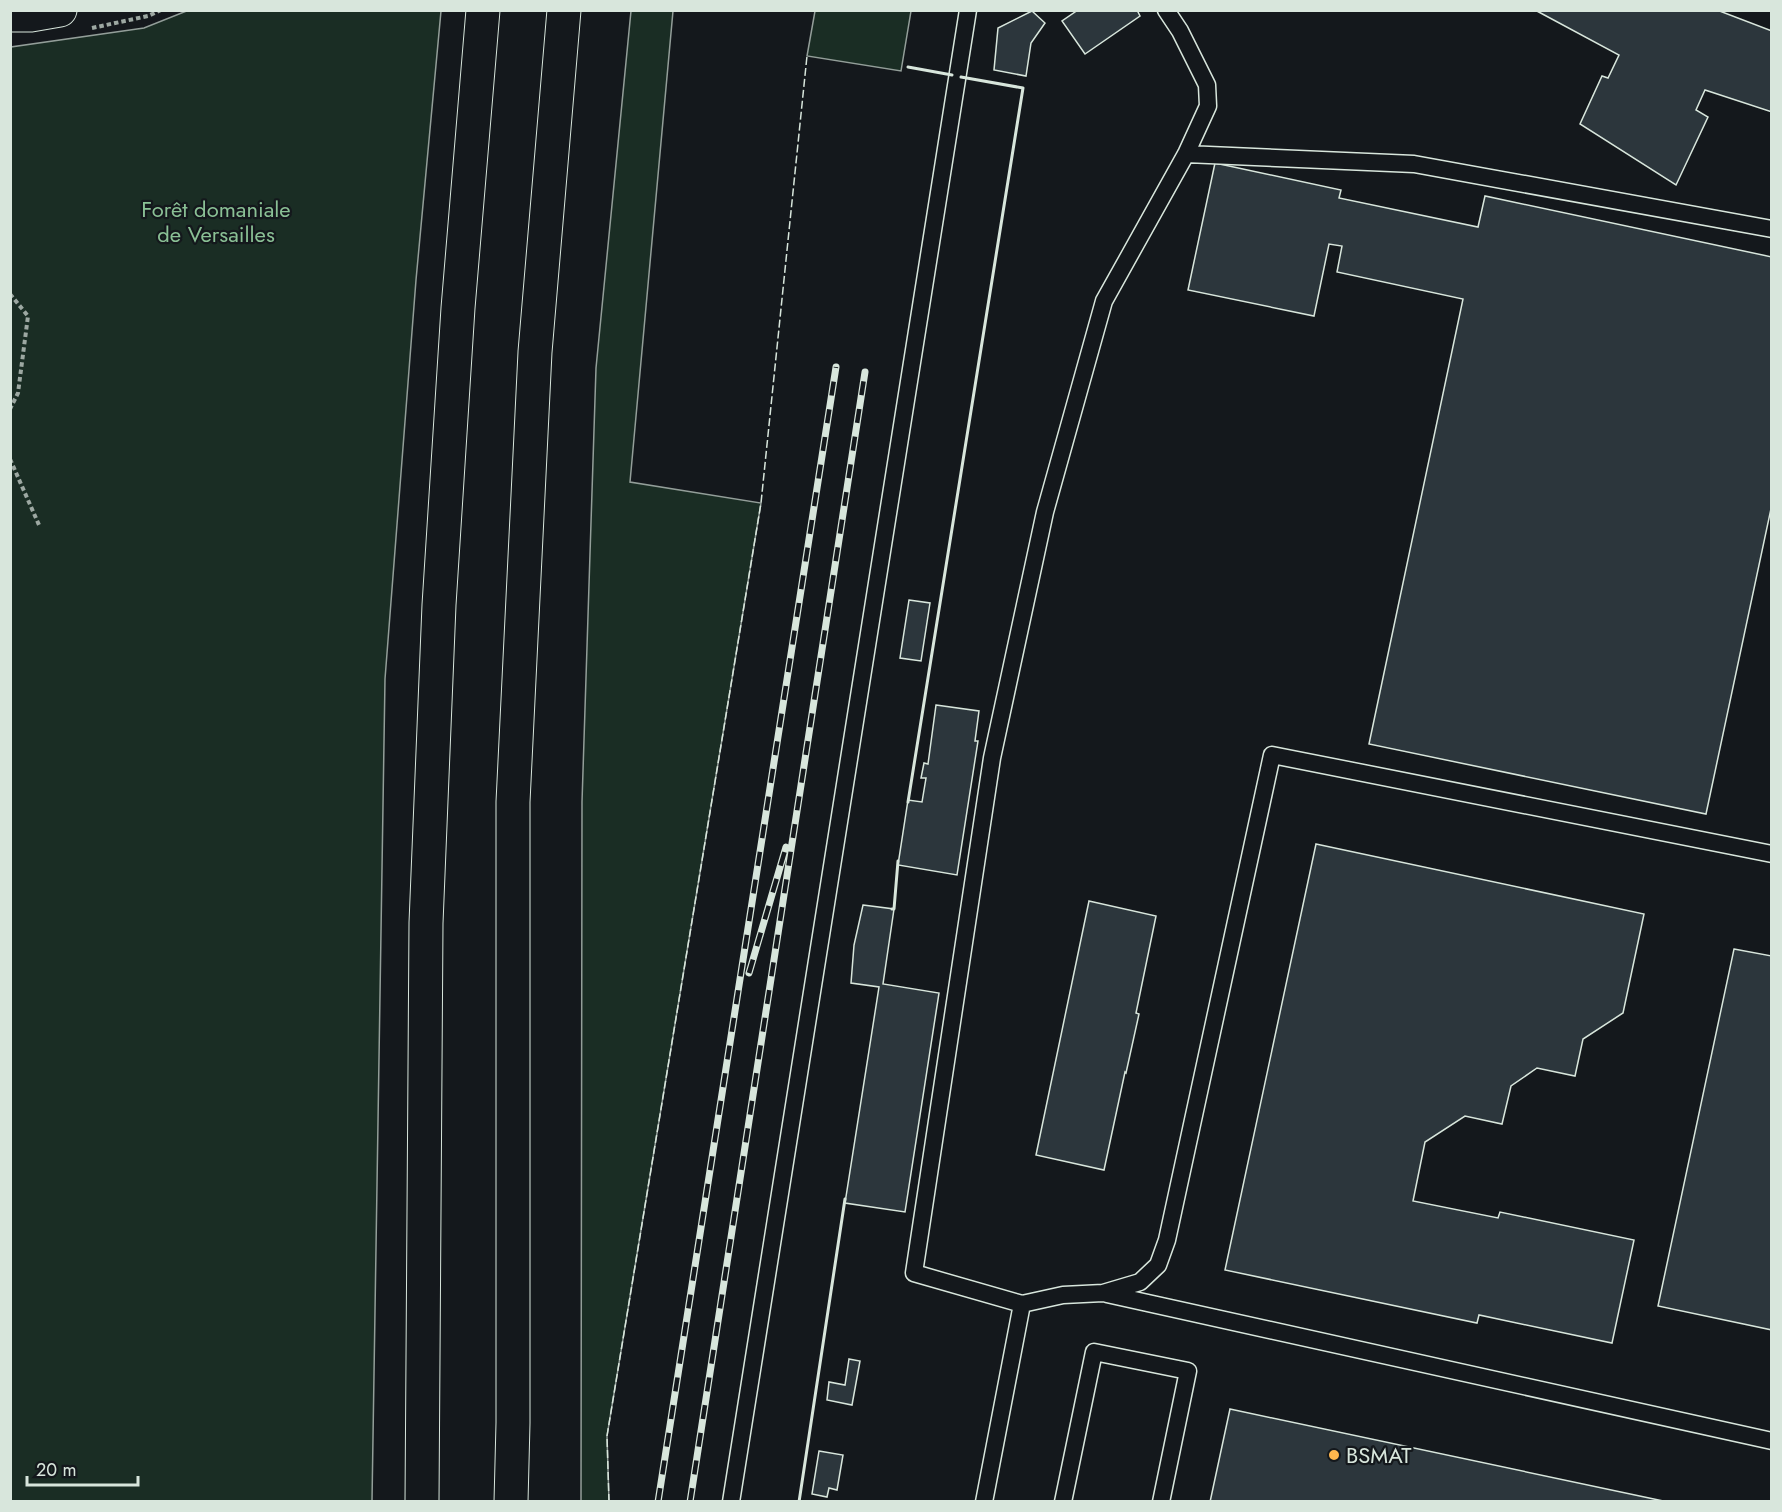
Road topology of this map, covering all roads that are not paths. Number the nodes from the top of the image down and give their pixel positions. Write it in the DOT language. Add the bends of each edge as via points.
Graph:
graph roads {
  1 [pos="60,10"];
  2 [pos="483,10"];
  3 [pos="564,10"];
  4 [pos="968,10"];
  5 [pos="1166,10"];
  6 [pos="10,15"];
  7 [pos="1186,154"];
  8 [pos="1772,229"];
  9 [pos="1772,854"];
  10 [pos="1103,1293"];
  11 [pos="1022,1304"];
  12 [pos="1772,1441"];
  13 [pos="423,1502"];
  14 [pos="511,1502"];
  15 [pos="731,1502"];
  16 [pos="984,1502"];
  17 [pos="1063,1502"];
  18 [pos="1161,1502"];
  1 -- 6 [label="main road"];
  2 -- 13 [label="main road" via="457,320 439,605 426,923"];
  3 -- 14 [label="main road" via="535,352 513,802"];
  4 -- 15 [label="lane"];
  5 -- 7 [label="lane" via="1207,85 1208,106"];
  7 -- 8 [label="lane" via="1414,164"];
  7 -- 11 [label="lane" via="1104,301 1045,512 992,758 914,1273"];
  9 -- 10 [label="lane" via="1272,755 1167,1240 1158,1265 1140,1282"];
  10 -- 11 [label="lane" via="1063,1294"];
  10 -- 12 [label="lane"];
  11 -- 16 [label="lane"];
  17 -- 18 [label="lane" via="1094,1352 1188,1371"];
}
